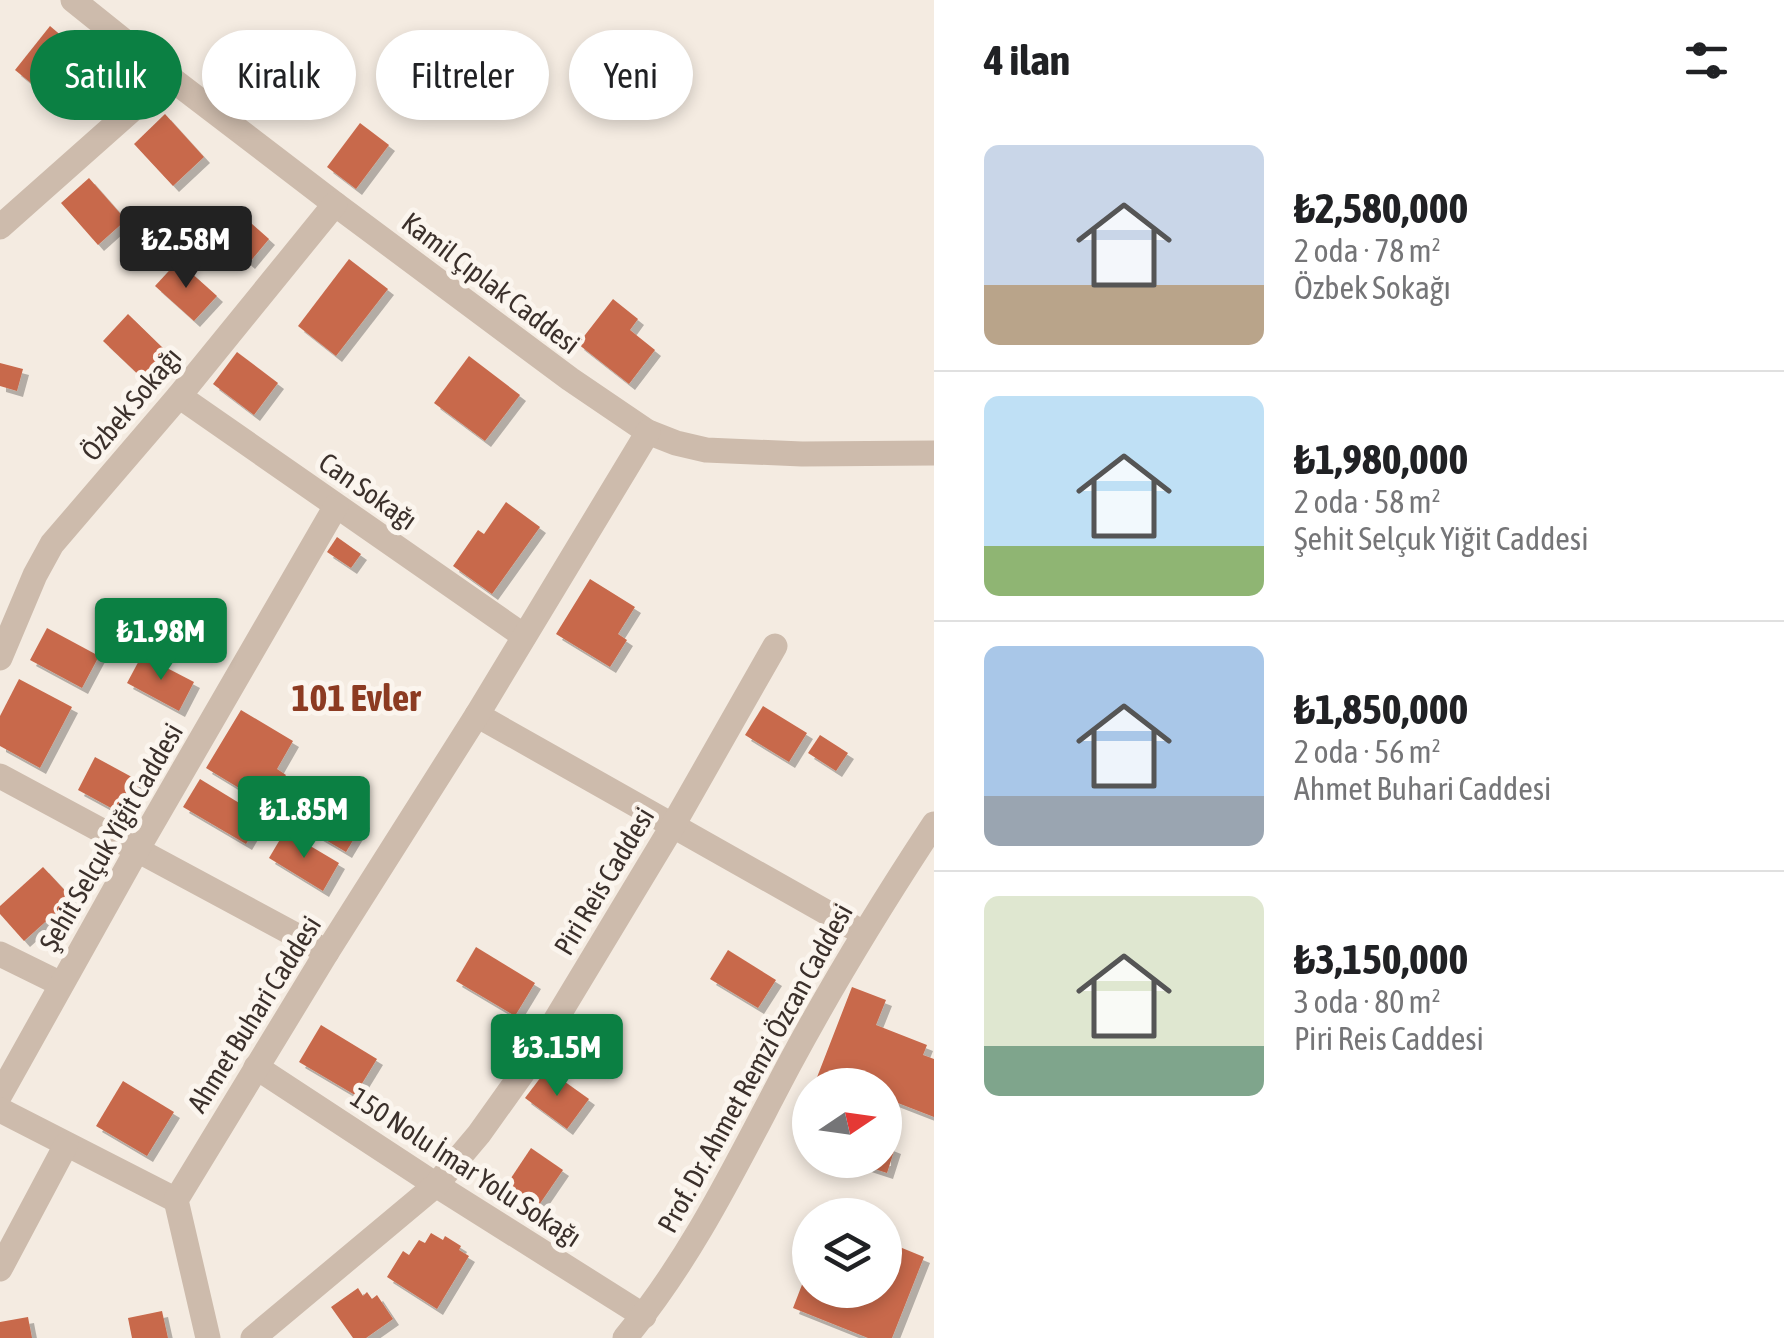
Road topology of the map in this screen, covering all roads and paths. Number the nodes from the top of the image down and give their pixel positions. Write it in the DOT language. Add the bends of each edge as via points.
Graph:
graph roads {
  1 [pos="73,0"];
  2 [pos="110,30"];
  3 [pos="182,87"];
  4 [pos="118,120"];
  5 [pos="335,204"];
  6 [pos="4,216"];
  7 [pos="179,396"];
  8 [pos="648,432"];
  9 [pos="934,452"];
  10 [pos="336,506"];
  11 [pos="524,636"];
  12 [pos="775,646"];
  13 [pos="0,656"];
  14 [pos="478,715"];
  15 [pos="0,776"];
  16 [pos="934,824"];
  17 [pos="672,827"];
  18 [pos="137,850"];
  19 [pos="863,933"];
  20 [pos="327,952"];
  21 [pos="0,954"];
  22 [pos="61,984"];
  23 [pos="256,1066"];
  24 [pos="0,1095"];
  25 [pos="0,1110"];
  26 [pos="66,1145"];
  27 [pos="436,1185"];
  28 [pos="176,1200"];
  29 [pos="0,1269"];
  30 [pos="644,1316"];
  31 [pos="208,1338"];
  32 [pos="253,1338"];
  33 [pos="625,1338"];
  1 -- 2 [label="street, Kamil Çıplak Caddesi"];
  3 -- 5 [label="street, Kamil Çıplak Caddesi"];
  4 -- 6 [label="street"];
  5 -- 7 [label="street, Özbek Sokağı"];
  5 -- 8 [label="street, Kamil Çıplak Caddesi"];
  7 -- 10 [label="street, Can Sokağı"];
  7 -- 13 [label="street, Özbek Sokağı" via="52,544"];
  8 -- 9 [label="street, Kamil Çıplak Caddesi" via="706,450"];
  8 -- 11 [label="street, Ahmet Buhari Caddesi"];
  10 -- 11 [label="street, Can Sokağı"];
  10 -- 18 [label="street, Şehit Selçuk Yiğit Caddesi"];
  11 -- 14 [label="street, Ahmet Buhari Caddesi"];
  12 -- 17 [label="street, Piri Reis Caddesi"];
  14 -- 17 [label="street"];
  14 -- 20 [label="street, Ahmet Buhari Caddesi"];
  15 -- 18 [label="street"];
  16 -- 19 [label="street, Prof. Dr. Ahmet Remzi Özcan Caddesi"];
  17 -- 19 [label="street"];
  17 -- 27 [label="street, Piri Reis Caddesi" via="529,1064"];
  18 -- 20 [label="street"];
  18 -- 22 [label="street, Şehit Selçuk Yiğit Caddesi"];
  19 -- 30 [label="street, Prof. Dr. Ahmet Remzi Özcan Caddesi" via="708,1217"];
  20 -- 23 [label="street, Ahmet Buhari Caddesi"];
  21 -- 22 [label="street"];
  22 -- 24 [label="street, Şehit Selçuk Yiğit Caddesi"];
  23 -- 27 [label="street, 150 Nolu İmar Yolu Sokağı"];
  23 -- 28 [label="street, Ahmet Buhari Caddesi"];
  25 -- 26 [label="street"];
  26 -- 28 [label="street"];
  26 -- 29 [label="street"];
  27 -- 30 [label="street, 150 Nolu İmar Yolu Sokağı"];
  27 -- 32 [label="street, Piri Reis Caddesi"];
  28 -- 31 [label="street"];
  30 -- 33 [label="street, Prof. Dr. Ahmet Remzi Özcan Caddesi"];
}
